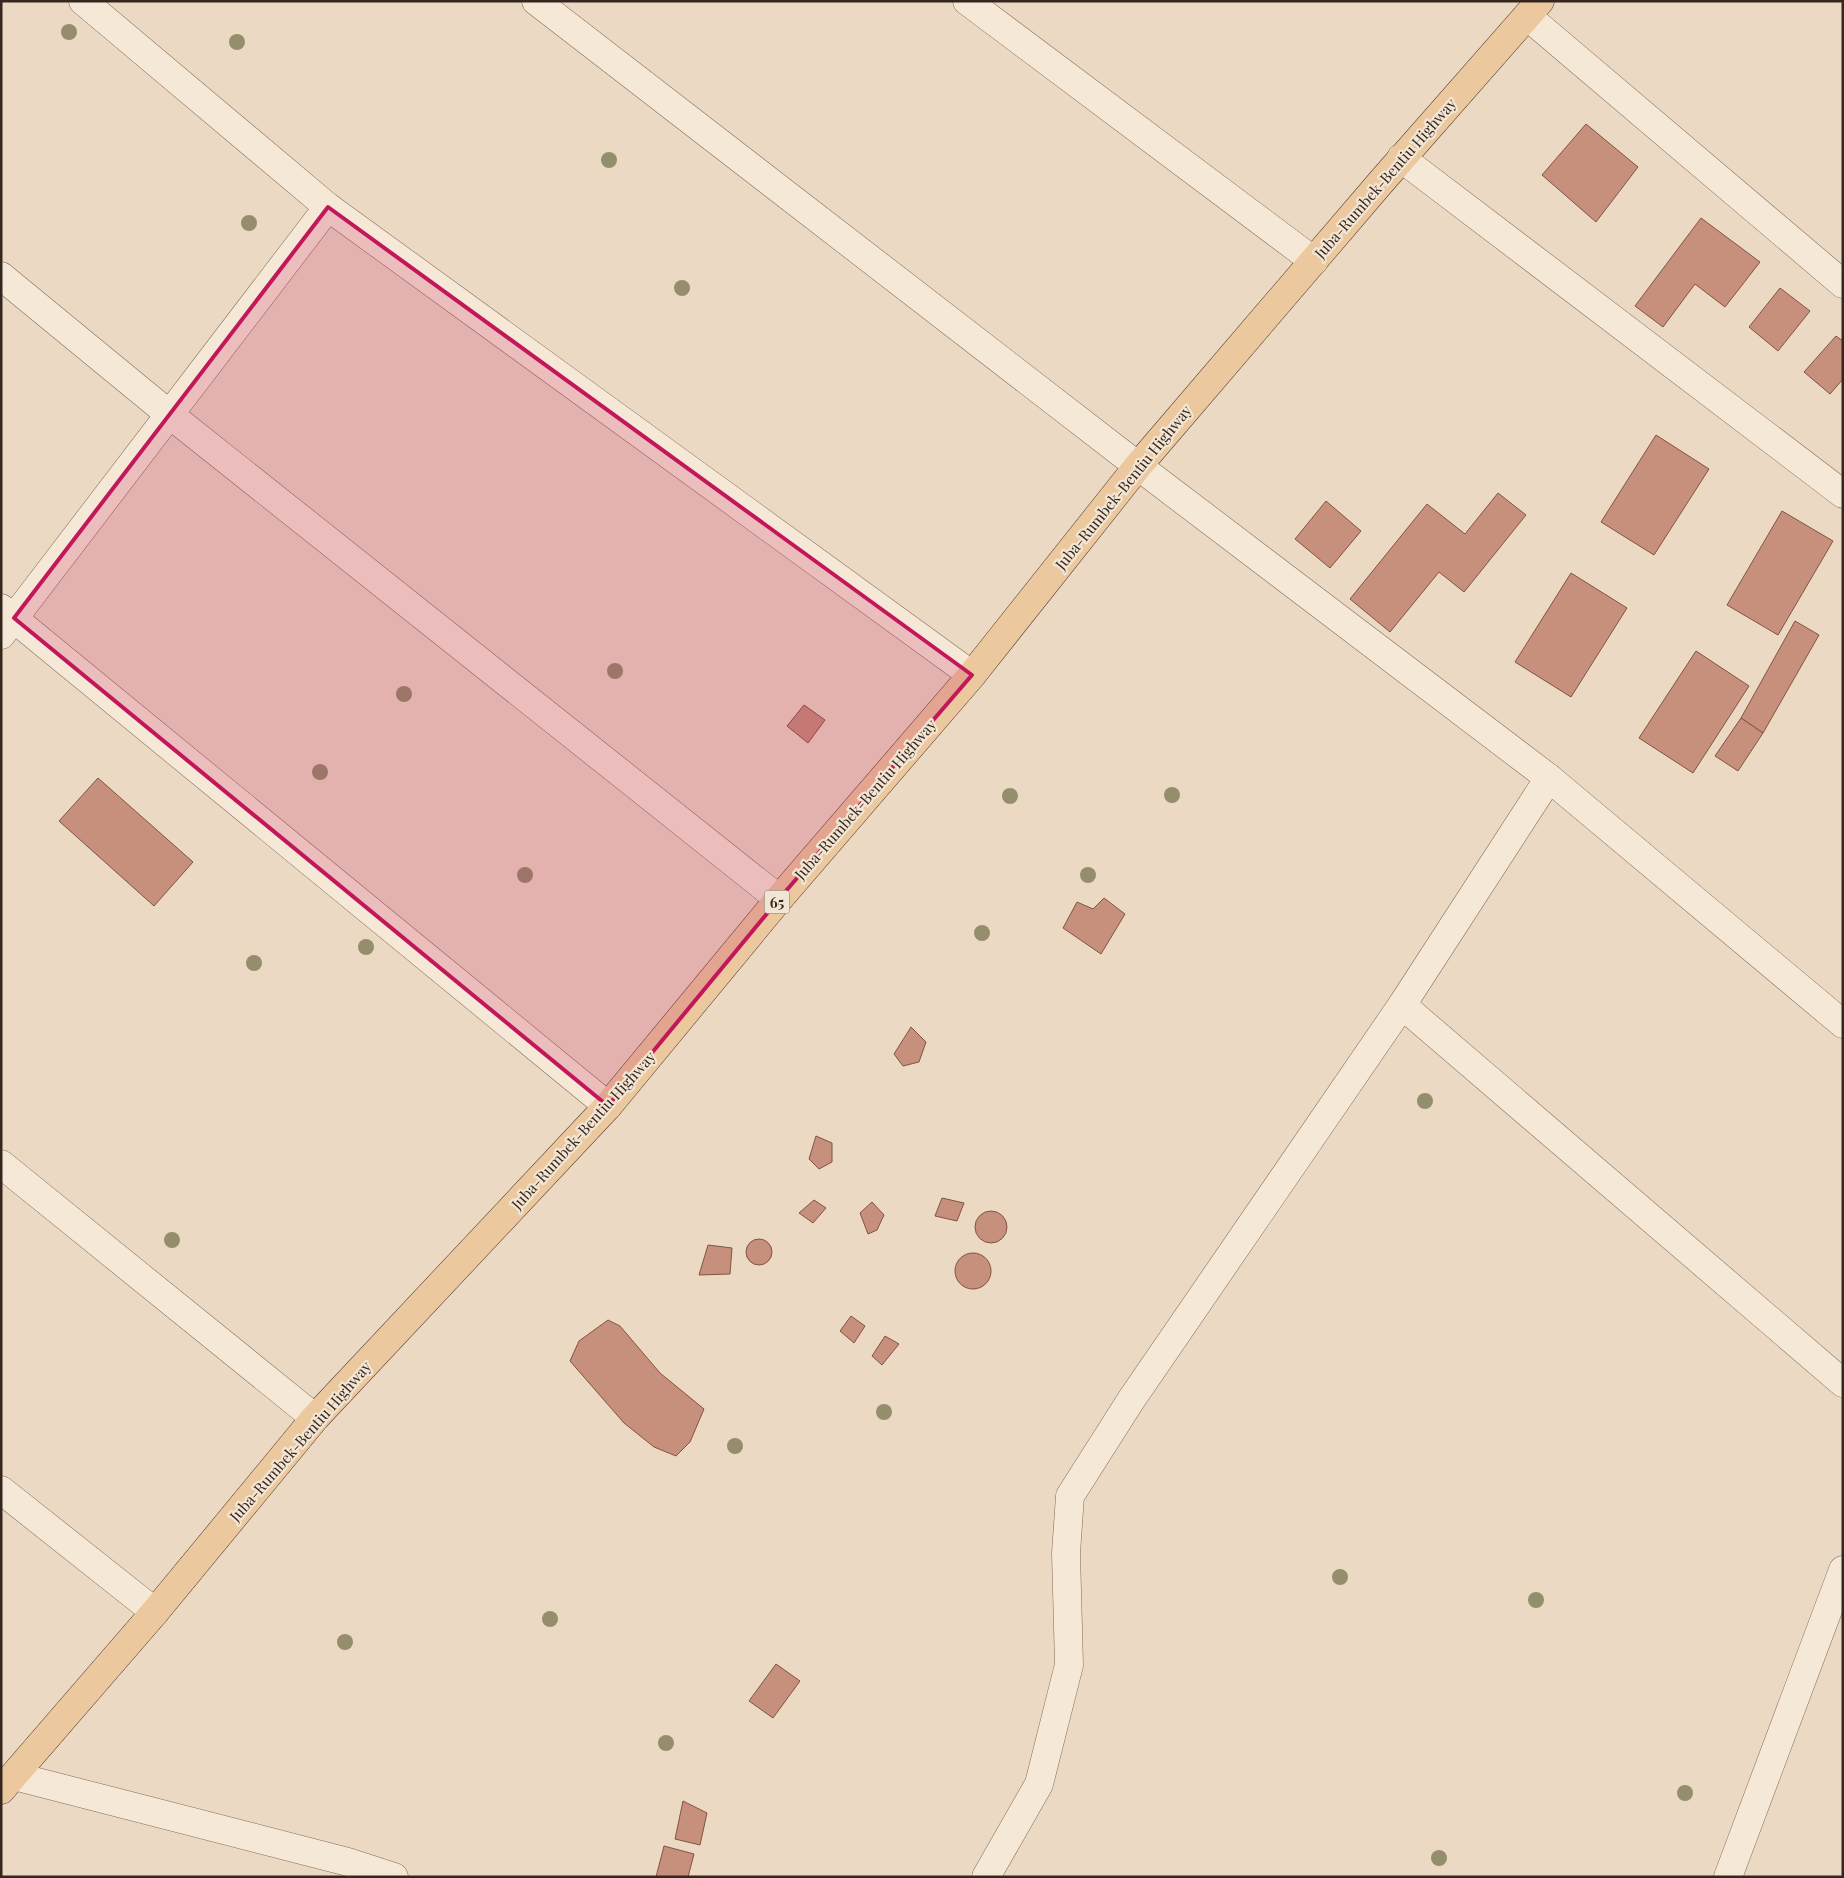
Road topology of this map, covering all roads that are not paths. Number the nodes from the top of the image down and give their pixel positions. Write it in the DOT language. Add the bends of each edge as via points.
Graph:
graph roads {
  1 [pos="83,1"];
  2 [pos="536,1"];
  3 [pos="967,1"];
  4 [pos="1533,9"];
  5 [pos="1402,158"];
  6 [pos="328,207"];
  7 [pos="1314,261"];
  8 [pos="1,276"];
  9 [pos="1843,284"];
  10 [pos="169,414"];
  11 [pos="1138,466"];
  12 [pos="1843,494"];
  13 [pos="5,621"];
  14 [pos="972,675"];
  15 [pos="1549,778"];
  16 [pos="779,899"];
  17 [pos="1402,1005"];
  18 [pos="1843,1024"];
  19 [pos="608,1106"];
  20 [pos="1,1164"];
  21 [pos="1843,1383"];
  22 [pos="315,1418"];
  23 [pos="1,1490"];
  24 [pos="1843,1570"];
  25 [pos="155,1612"];
  26 [pos="7,1783"];
  27 [pos="394,1877"];
  28 [pos="986,1877"];
  29 [pos="1728,1877"];
  1 -- 6 [label="street"];
  2 -- 11 [label="street"];
  3 -- 7 [label="street"];
  4 -- 5 [label="main road, Juba-Rumbek-Bentiu Highway / 65"];
  4 -- 9 [label="street"];
  5 -- 7 [label="main road, Juba-Rumbek-Bentiu Highway / 65"];
  5 -- 12 [label="street"];
  6 -- 10 [label="street"];
  6 -- 14 [label="street"];
  7 -- 11 [label="main road, Juba-Rumbek-Bentiu Highway / 65"];
  8 -- 10 [label="street"];
  10 -- 13 [label="street"];
  10 -- 16 [label="street"];
  11 -- 14 [label="main road, Juba-Rumbek-Bentiu Highway / 65"];
  11 -- 15 [label="street"];
  13 -- 19 [label="street"];
  14 -- 16 [label="main road, Juba-Rumbek-Bentiu Highway / 65"];
  15 -- 17 [label="street"];
  15 -- 18 [label="street"];
  16 -- 19 [label="main road, Juba-Rumbek-Bentiu Highway / 65"];
  17 -- 21 [label="street"];
  17 -- 28 [label="street" via="1131,1400 1070,1496 1066,1553 1069,1665 1039,1784"];
  19 -- 22 [label="main road, Juba-Rumbek-Bentiu Highway / 65"];
  20 -- 22 [label="street"];
  22 -- 25 [label="main road, Juba-Rumbek-Bentiu Highway / 65"];
  23 -- 25 [label="street"];
  24 -- 29 [label="street"];
  25 -- 26 [label="main road, Juba-Rumbek-Bentiu Highway / 65"];
  26 -- 27 [label="street" via="348,1862"];
}
